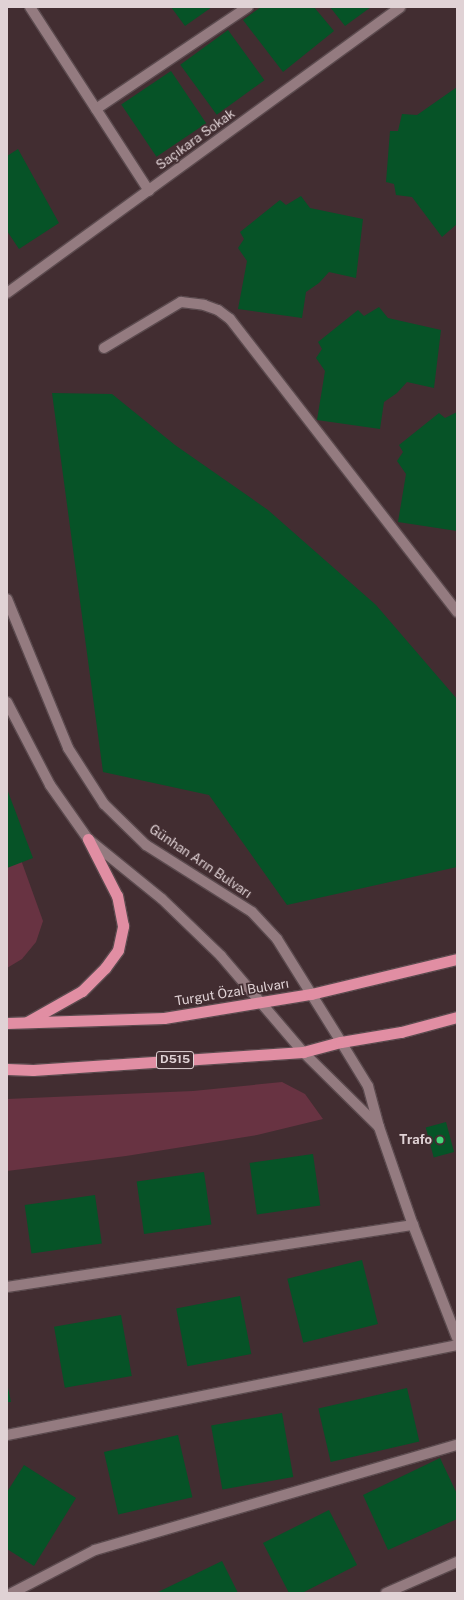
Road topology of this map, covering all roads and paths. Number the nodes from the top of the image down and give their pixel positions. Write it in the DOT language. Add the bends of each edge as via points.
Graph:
graph roads {
  1 [pos="30,7"];
  2 [pos="248,7"];
  3 [pos="400,7"];
  4 [pos="96,109"];
  5 [pos="149,191"];
  6 [pos="7,293"];
  7 [pos="104,348"];
  8 [pos="7,599"];
  9 [pos="457,612"];
  10 [pos="7,702"];
  11 [pos="88,839"];
  12 [pos="457,958"];
  13 [pos="311,994"];
  14 [pos="261,1003"];
  15 [pos="457,1017"];
  16 [pos="7,1023"];
  17 [pos="24,1023"];
  18 [pos="341,1042"];
  19 [pos="302,1052"];
  20 [pos="7,1069"];
  21 [pos="379,1127"];
  22 [pos="413,1225"];
  23 [pos="7,1287"];
  24 [pos="457,1338"];
  25 [pos="457,1345"];
  26 [pos="7,1435"];
  27 [pos="457,1445"];
  28 [pos="457,1562"];
  29 [pos="12,1593"];
  30 [pos="386,1593"];
  1 -- 4 [label="street"];
  2 -- 4 [label="street"];
  3 -- 5 [label="street, Saçıkara Sokak"];
  4 -- 5 [label="street"];
  5 -- 6 [label="street, Saçıkara Sokak"];
  7 -- 9 [label="street" via="181,302 218,310 230,319"];
  8 -- 13 [label="street, Günhan Arın Bulvarı" via="68,748 104,804 146,845 252,912 277,939"];
  10 -- 11 [label="street" via="50,785"];
  11 -- 14 [label="street" via="162,899 221,956"];
  11 -- 17 [label="highway" via="117,896 123,926 118,950 105,968 82,991"];
  12 -- 13 [label="highway, Turgut Özal Bulvarı"];
  13 -- 14 [label="highway, Turgut Özal Bulvarı"];
  13 -- 18 [label="street, Günhan Arın Bulvarı"];
  14 -- 17 [label="highway, Turgut Özal Bulvarı" via="164,1018"];
  14 -- 19 [label="street"];
  15 -- 18 [label="highway, D515" via="401,1032"];
  16 -- 17 [label="highway, Turgut Özal Bulvarı"];
  18 -- 19 [label="highway, D515"];
  18 -- 21 [label="street, Günhan Arın Bulvarı" via="368,1086"];
  19 -- 20 [label="highway, D515" via="33,1070"];
  19 -- 21 [label="street"];
  21 -- 22 [label="street, Günhan Arın Bulvarı"];
  22 -- 23 [label="street"];
  22 -- 24 [label="street, Günhan Arın Bulvarı"];
  25 -- 26 [label="street"];
  27 -- 29 [label="street" via="95,1550"];
  28 -- 30 [label="street"];
}
